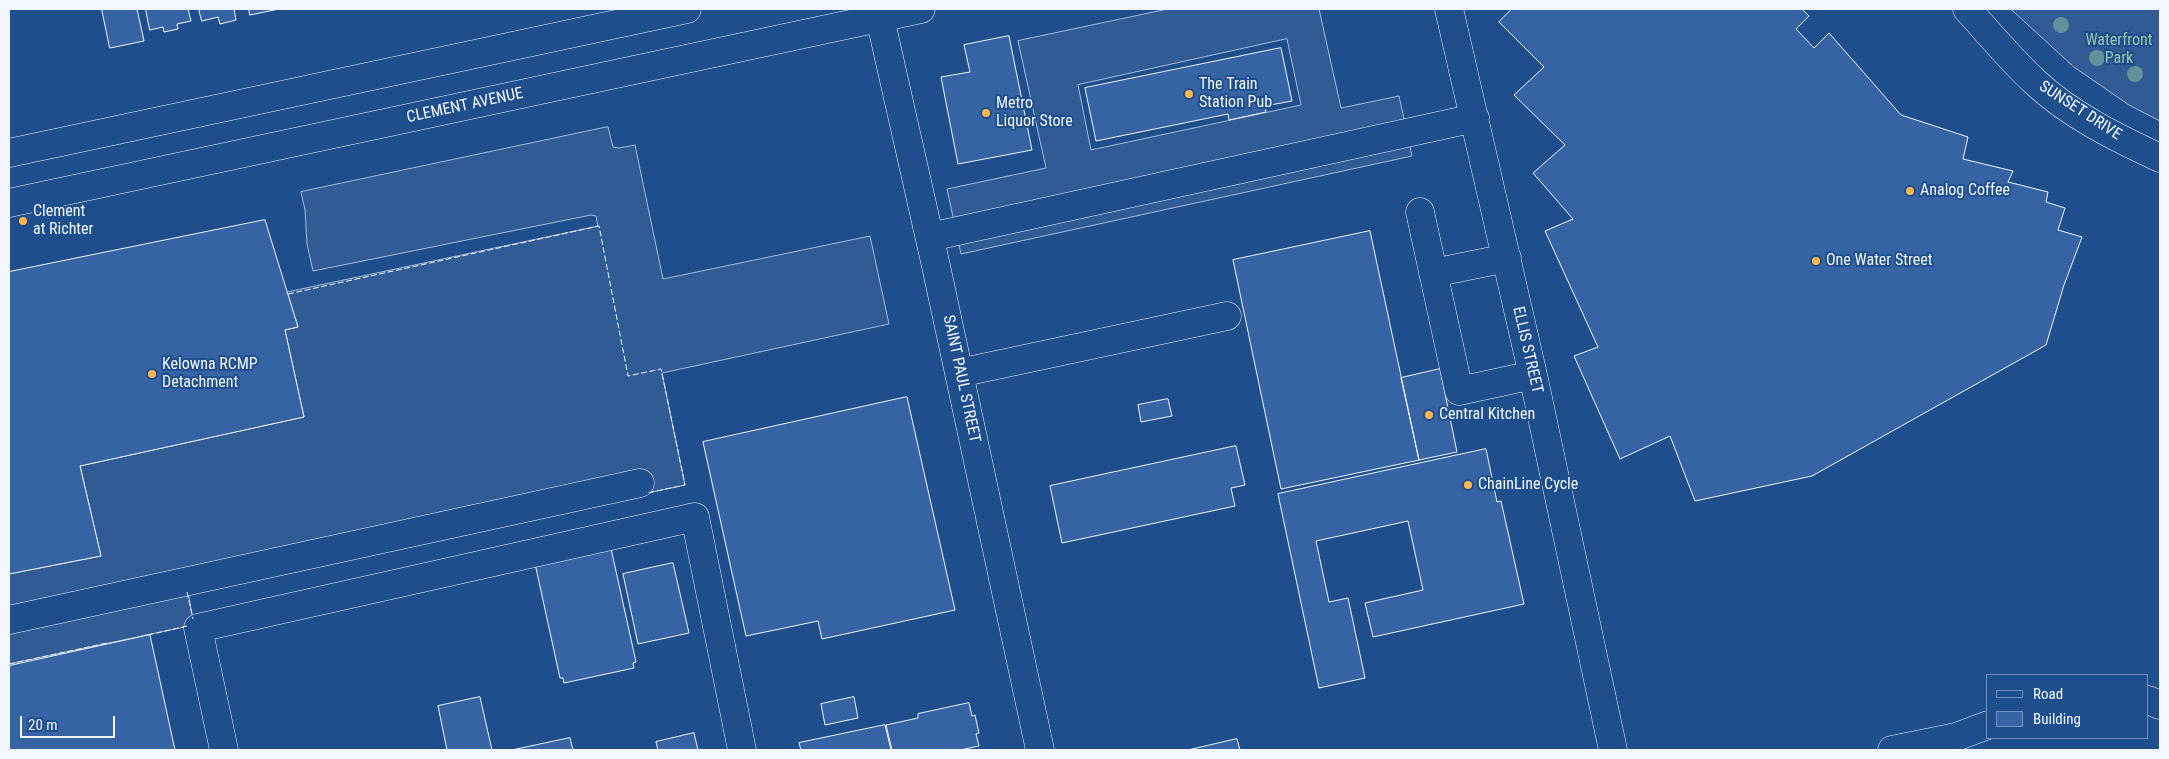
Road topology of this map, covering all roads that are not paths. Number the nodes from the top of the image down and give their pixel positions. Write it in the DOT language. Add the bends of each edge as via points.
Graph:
graph roads {
  1 [pos="688,9"];
  2 [pos="921,9"];
  3 [pos="1449,9"];
  4 [pos="1968,9"];
  5 [pos="879,13"];
  6 [pos="1476,118"];
  7 [pos="9,153"];
  8 [pos="2160,158"];
  9 [pos="9,203"];
  10 [pos="1420,212"];
  11 [pos="930,237"];
  12 [pos="1506,258"];
  13 [pos="1433,273"];
  14 [pos="1227,316"];
  15 [pos="959,373"];
  16 [pos="1533,375"];
  17 [pos="640,483"];
  18 [pos="9,620"];
  19 [pos="1986,726"];
  20 [pos="224,750"];
  21 [pos="742,750"];
  22 [pos="1040,750"];
  23 [pos="1613,750"];
  24 [pos="1892,750"];
  1 -- 7 [label="street"];
  2 -- 5 [label="street, CLEMENT AVENUE"];
  3 -- 6 [label="street, ELLIS STREET"];
  4 -- 8 [label="street, SUNSET DRIVE" via="2036,83 2108,133"];
  5 -- 9 [label="street, CLEMENT AVENUE"];
  5 -- 11 [label="street, SAINT PAUL STREET"];
  6 -- 11 [label="street"];
  6 -- 12 [label="street, ELLIS STREET"];
  10 -- 13 [label="street"];
  11 -- 15 [label="street, SAINT PAUL STREET"];
  12 -- 13 [label="street"];
  12 -- 16 [label="street, ELLIS STREET"];
  13 -- 16 [label="street" via="1459,391"];
  14 -- 15 [label="street"];
  15 -- 22 [label="street, SAINT PAUL STREET"];
  16 -- 23 [label="street, ELLIS STREET"];
  17 -- 18 [label="street"];
  19 -- 24 [label="street"];
  20 -- 21 [label="street" via="198,628 695,517"];
}
